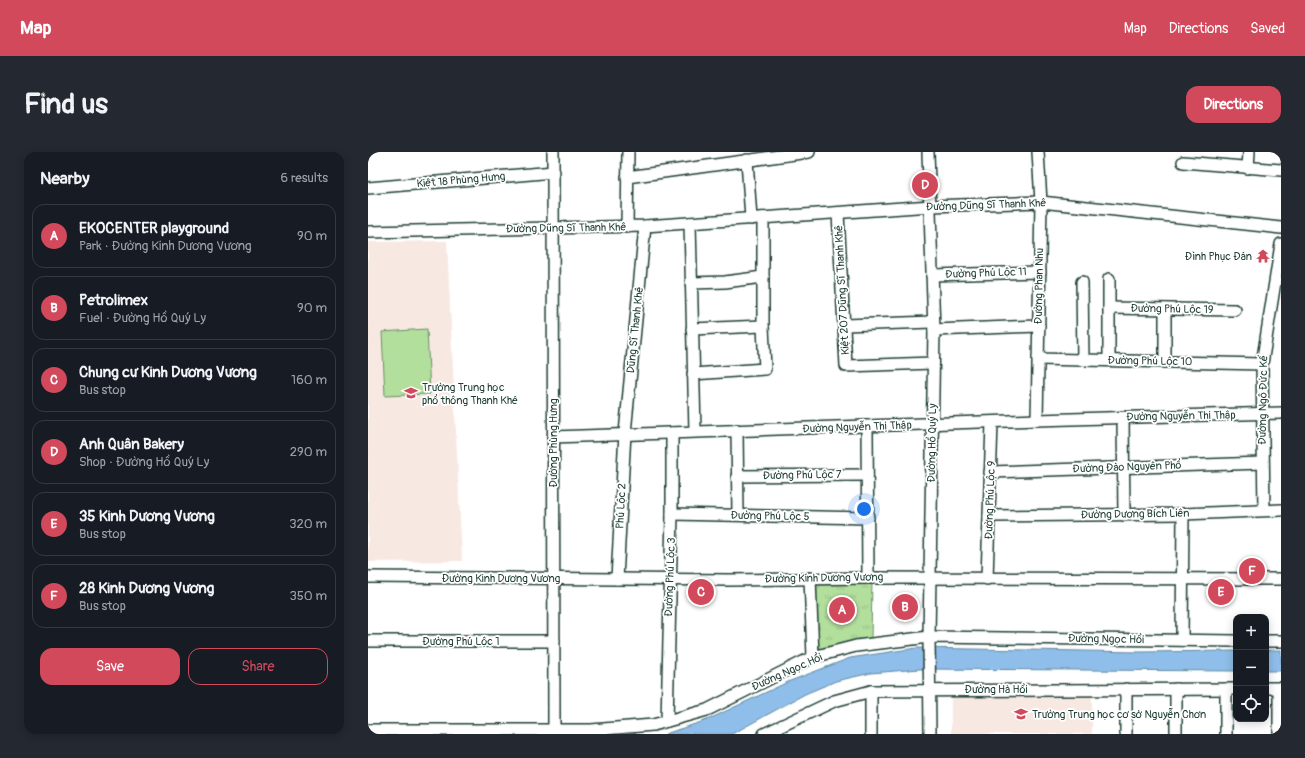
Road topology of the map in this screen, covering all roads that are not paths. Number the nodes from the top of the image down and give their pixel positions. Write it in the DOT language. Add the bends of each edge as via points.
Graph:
graph roads {
  1 [pos="553,152"];
  2 [pos="628,152"];
  3 [pos="809,152"];
  4 [pos="928,152"];
  5 [pos="1038,152"];
  6 [pos="1249,152"];
  7 [pos="747,160"];
  8 [pos="1183,162"];
  9 [pos="1248,168"];
  10 [pos="1281,170"];
  11 [pos="554,172"];
  12 [pos="628,177"];
  13 [pos="368,188"];
  14 [pos="1041,202"];
  15 [pos="931,206"];
  16 [pos="838,213"];
  17 [pos="763,218"];
  18 [pos="751,219"];
  19 [pos="690,223"];
  20 [pos="645,226"];
  21 [pos="627,227"];
  22 [pos="1281,228"];
  23 [pos="554,229"];
  24 [pos="368,232"];
  25 [pos="1281,244"];
  26 [pos="1040,272"];
  27 [pos="932,275"];
  28 [pos="763,277"];
  29 [pos="1110,279"];
  30 [pos="691,282"];
  31 [pos="1082,282"];
  32 [pos="1110,308"];
  33 [pos="1165,309"];
  34 [pos="1234,310"];
  35 [pos="844,325"];
  36 [pos="762,326"];
  37 [pos="933,326"];
  38 [pos="1039,326"];
  39 [pos="692,329"];
  40 [pos="1038,359"];
  41 [pos="1083,360"];
  42 [pos="1110,360"];
  43 [pos="1165,362"];
  44 [pos="933,363"];
  45 [pos="1262,364"];
  46 [pos="693,374"];
  47 [pos="1281,413"];
  48 [pos="1262,414"];
  49 [pos="1123,418"];
  50 [pos="1037,420"];
  51 [pos="992,422"];
  52 [pos="932,424"];
  53 [pos="867,427"];
  54 [pos="737,430"];
  55 [pos="695,431"];
  56 [pos="625,433"];
  57 [pos="672,433"];
  58 [pos="553,437"];
  59 [pos="1263,462"];
  60 [pos="1124,467"];
  61 [pos="990,472"];
  62 [pos="867,475"];
  63 [pos="737,476"];
  64 [pos="1264,510"];
  65 [pos="1281,510"];
  66 [pos="672,514"];
  67 [pos="1183,514"];
  68 [pos="738,515"];
  69 [pos="1124,515"];
  70 [pos="989,516"];
  71 [pos="868,518"];
  72 [pos="368,577"];
  73 [pos="554,578"];
  74 [pos="810,578"];
  75 [pos="868,578"];
  76 [pos="930,578"];
  77 [pos="617,579"];
  78 [pos="670,579"];
  79 [pos="987,579"];
  80 [pos="1183,579"];
  81 [pos="1281,579"];
  82 [pos="1182,640"];
  83 [pos="368,641"];
  84 [pos="554,641"];
  85 [pos="929,641"];
  86 [pos="1233,641"];
  87 [pos="1269,641"];
  88 [pos="1281,641"];
  89 [pos="813,657"];
  90 [pos="1269,688"];
  91 [pos="1280,688"];
  92 [pos="930,689"];
  93 [pos="1126,689"];
  94 [pos="1176,689"];
  95 [pos="1231,689"];
  96 [pos="871,691"];
  97 [pos="667,721"];
  98 [pos="368,730"];
  99 [pos="554,732"];
  100 [pos="764,734"];
  101 [pos="871,734"];
  102 [pos="930,734"];
  103 [pos="1126,734"];
  104 [pos="1176,734"];
  105 [pos="1226,734"];
  106 [pos="1279,734"];
  1 -- 11 [label="street, Đường Phùng Hưng"];
  2 -- 12 [label="street"];
  3 -- 7 [label="street"];
  4 -- 15 [label="street, Đường Hồ Quý Ly"];
  5 -- 14 [label="street, Đường Phan Nhu"];
  6 -- 9 [label="street"];
  7 -- 12 [label="street"];
  7 -- 18 [label="street"];
  8 -- 9 [label="street"];
  9 -- 10 [label="street"];
  11 -- 13 [label="street, Kiệt 18 Phùng Hưng"];
  11 -- 23 [label="street, Đường Phùng Hưng"];
  12 -- 21 [label="street"];
  14 -- 15 [label="street, Đường Dũng Sĩ Thanh Khê"];
  14 -- 22 [label="street, Đường Dũng Sĩ Thanh Khê"];
  14 -- 26 [label="street, Đường Phan Nhu"];
  15 -- 16 [label="street, Đường Dũng Sĩ Thanh Khê"];
  15 -- 27 [label="street, Đường Hồ Quý Ly"];
  16 -- 17 [label="street, Đường Dũng Sĩ Thanh Khê"];
  16 -- 35 [label="street, Kiệt 207 Dũng Sĩ Thanh Khê"];
  17 -- 18 [label="street, Đường Dũng Sĩ Thanh Khê"];
  17 -- 28 [label="street"];
  18 -- 19 [label="street, Đường Dũng Sĩ Thanh Khê"];
  19 -- 20 [label="street, Đường Dũng Sĩ Thanh Khê"];
  19 -- 30 [label="street"];
  20 -- 21 [label="street, Đường Dũng Sĩ Thanh Khê"];
  20 -- 56 [label="street, Dũng Sĩ Thanh Khê"];
  21 -- 23 [label="street, Đường Dũng Sĩ Thanh Khê"];
  23 -- 24 [label="street, Đường Dũng Sĩ Thanh Khê"];
  23 -- 58 [label="street, Đường Phùng Hưng"];
  25 -- 45 [label="street, Đường Ngô Đức Kế"];
  26 -- 27 [label="street, Đường Phú Lộc 11"];
  26 -- 38 [label="street, Đường Phan Nhu"];
  27 -- 37 [label="street, Đường Hồ Quý Ly"];
  28 -- 30 [label="street" via="725,282"];
  28 -- 36 [label="street"];
  29 -- 32 [label="street"];
  30 -- 39 [label="street"];
  31 -- 41 [label="street"];
  32 -- 33 [label="street, Đường Phú Lộc 19"];
  32 -- 42 [label="street"];
  33 -- 34 [label="street, Đường Phú Lộc 19"];
  33 -- 43 [label="street"];
  35 -- 37 [label="street"];
  35 -- 44 [label="street, Kiệt 207 Dũng Sĩ Thanh Khê" via="846,366"];
  36 -- 39 [label="street"];
  36 -- 46 [label="street" via="765,369"];
  37 -- 38 [label="street"];
  37 -- 44 [label="street, Đường Hồ Quý Ly"];
  38 -- 40 [label="street, Đường Phan Nhu"];
  39 -- 46 [label="street"];
  40 -- 41 [label="street, Đường Phú Lộc 10"];
  40 -- 50 [label="street, Đường Phan Nhu"];
  41 -- 42 [label="street, Đường Phú Lộc 10"];
  42 -- 43 [label="street, Đường Phú Lộc 10"];
  43 -- 45 [label="street, Đường Phú Lộc 10"];
  44 -- 52 [label="street, Đường Hồ Quý Ly"];
  45 -- 48 [label="street, Đường Ngô Đức Kế"];
  46 -- 55 [label="street"];
  47 -- 48 [label="street, Đường Nguyễn Thị Thập"];
  48 -- 49 [label="street, Đường Nguyễn Thị Thập"];
  48 -- 59 [label="street, Đường Ngô Đức Kế"];
  49 -- 50 [label="street, Đường Nguyễn Thị Thập"];
  49 -- 60 [label="street"];
  50 -- 51 [label="street, Đường Nguyễn Thị Thập"];
  51 -- 52 [label="street, Đường Nguyễn Thị Thập"];
  51 -- 61 [label="street, Đường Phú Lộc 9"];
  52 -- 53 [label="street, Đường Nguyễn Thị Thập"];
  52 -- 76 [label="street, Đường Hồ Quý Ly"];
  53 -- 54 [label="street, Đường Nguyễn Thị Thập"];
  53 -- 62 [label="street"];
  54 -- 55 [label="street, Đường Nguyễn Thị Thập"];
  54 -- 63 [label="street"];
  55 -- 57 [label="street, Đường Nguyễn Thị Thập"];
  56 -- 57 [label="street, Đường Nguyễn Thị Thập"];
  56 -- 58 [label="street, Đường Nguyễn Thị Thập"];
  56 -- 77 [label="street, Phú Lộc 2"];
  57 -- 66 [label="street, Đường Phú Lộc 3"];
  58 -- 73 [label="street, Đường Phùng Hưng"];
  59 -- 60 [label="street, Đường Đào Nguyên Phổ"];
  59 -- 64 [label="street, Đường Ngô Đức Kế"];
  60 -- 61 [label="street, Đường Đào Nguyên Phổ"];
  60 -- 69 [label="street"];
  61 -- 70 [label="street, Đường Phú Lộc 9"];
  62 -- 63 [label="street, Đường Phú Lộc 7"];
  62 -- 71 [label="street"];
  63 -- 68 [label="street"];
  64 -- 65 [label="street, Đường Dương Bích Liên"];
  64 -- 67 [label="street, Đường Dương Bích Liên"];
  66 -- 68 [label="street, Đường Phú Lộc 5"];
  66 -- 78 [label="street, Đường Phú Lộc 3"];
  67 -- 69 [label="street, Đường Dương Bích Liên"];
  67 -- 80 [label="street"];
  68 -- 71 [label="street, Đường Phú Lộc 5"];
  69 -- 70 [label="street, Đường Dương Bích Liên"];
  70 -- 79 [label="street, Đường Phú Lộc 9"];
  71 -- 75 [label="street"];
  72 -- 73 [label="street, Đường Kinh Dương Vương"];
  73 -- 77 [label="street, Đường Kinh Dương Vương"];
  73 -- 84 [label="street, Đường Phùng Hưng"];
  74 -- 75 [label="street, Đường Kinh Dương Vương"];
  74 -- 78 [label="street, Đường Kinh Dương Vương"];
  74 -- 89 [label="street"];
  75 -- 76 [label="street, Đường Kinh Dương Vương"];
  76 -- 79 [label="street, Đường Kinh Dương Vương"];
  76 -- 85 [label="street, Đường Hồ Quý Ly"];
  77 -- 78 [label="street, Đường Kinh Dương Vương"];
  78 -- 97 [label="street, Đường Phú Lộc 3"];
  79 -- 80 [label="street, Đường Kinh Dương Vương"];
  80 -- 81 [label="street, Đường Kinh Dương Vương"];
  80 -- 82 [label="street"];
  82 -- 85 [label="street, Đường Ngọc Hồi"];
  82 -- 86 [label="street, Đường Ngọc Hồi"];
  83 -- 84 [label="street, Đường Phú Lộc 1"];
  84 -- 99 [label="street, Đường Phùng Hưng"];
  85 -- 89 [label="street, Đường Ngọc Hồi" via="856,646"];
  85 -- 92 [label="street, Đường Hồ Quý Ly"];
  87 -- 88 [label="street"];
  89 -- 97 [label="street, Đường Ngọc Hồi" via="707,710"];
  90 -- 91 [label="street"];
  91 -- 106 [label="street"];
  92 -- 93 [label="street, Đường Hà Hồi"];
  92 -- 96 [label="street, Đường Hà Hồi"];
  92 -- 102 [label="street, Đường Hồ Quý Ly"];
  93 -- 94 [label="street, Đường Hà Hồi"];
  93 -- 103 [label="street"];
  94 -- 95 [label="street, Đường Hà Hồi"];
  94 -- 104 [label="street"];
  95 -- 105 [label="street"];
  96 -- 100 [label="street, Đường Hà Hồi" via="834,701"];
  96 -- 101 [label="street"];
  97 -- 99 [label="street, Đường Ngọc Hồi" via="633,728"];
  98 -- 99 [label="street, Đường Ngọc Hồi"];
}
